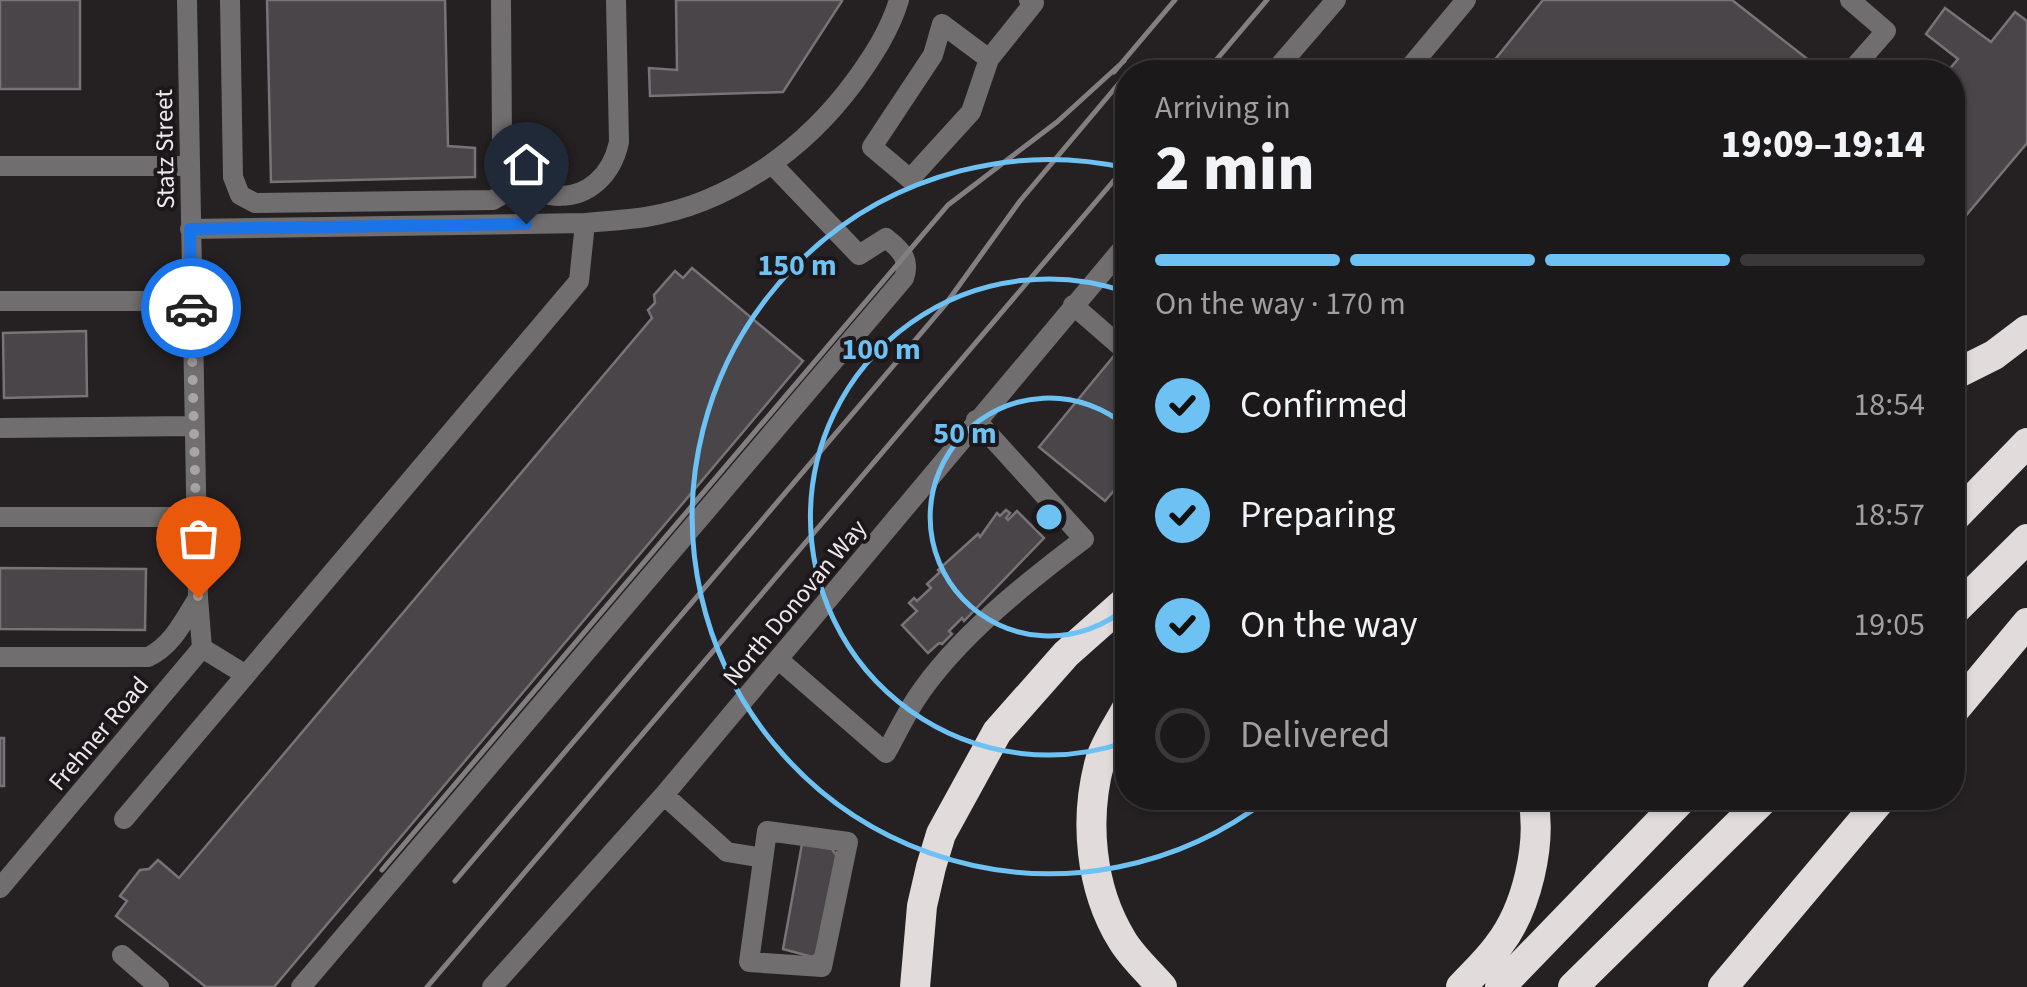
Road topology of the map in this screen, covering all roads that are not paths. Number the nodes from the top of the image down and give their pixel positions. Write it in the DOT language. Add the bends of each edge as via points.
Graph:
graph roads {
  1 [pos="186,0"];
  2 [pos="230,0"];
  3 [pos="500,0"];
  4 [pos="616,0"];
  5 [pos="899,0"];
  6 [pos="1029,0"];
  7 [pos="1336,0"];
  8 [pos="1466,0"];
  9 [pos="1850,0"];
  10 [pos="989,59"];
  11 [pos="1284,60"];
  12 [pos="1416,60"];
  13 [pos="1861,60"];
  14 [pos="772,164"];
  15 [pos="0,166"];
  16 [pos="189,166"];
  17 [pos="523,182"];
  18 [pos="563,196"];
  19 [pos="563,224"];
  20 [pos="585,224"];
  21 [pos="190,229"];
  22 [pos="1115,257"];
  23 [pos="0,301"];
  24 [pos="191,301"];
  25 [pos="1074,305"];
  26 [pos="2027,330"];
  27 [pos="1115,342"];
  28 [pos="1965,370"];
  29 [pos="976,420"];
  30 [pos="194,426"];
  31 [pos="0,428"];
  32 [pos="2027,443"];
  33 [pos="1965,507"];
  34 [pos="0,516"];
  35 [pos="196,517"];
  36 [pos="2027,540"];
  37 [pos="198,598"];
  38 [pos="1965,600"];
  39 [pos="1115,611"];
  40 [pos="2027,622"];
  41 [pos="202,648"];
  42 [pos="0,657"];
  43 [pos="779,660"];
  44 [pos="246,675"];
  45 [pos="1965,696"];
  46 [pos="1115,732"];
  47 [pos="664,795"];
  48 [pos="1534,810"];
  49 [pos="1671,810"];
  50 [pos="1753,810"];
  51 [pos="1872,810"];
  52 [pos="124,819"];
  53 [pos="764,858"];
  54 [pos="0,888"];
  55 [pos="1772,930"];
  56 [pos="122,955"];
  57 [pos="159,987"];
  58 [pos="301,987"];
  59 [pos="492,987"];
  60 [pos="916,987"];
  61 [pos="1162,987"];
  62 [pos="1461,987"];
  63 [pos="1500,987"];
  64 [pos="1573,987"];
  65 [pos="1723,987"];
  66 [pos="1755,987"];
  1 -- 16 [label="street, Statz Street"];
  2 -- 17 [label="street" via="233,178 240,195 254,202 494,200"];
  3 -- 17 [label="street" via="502,141 506,160"];
  4 -- 18 [label="street" via="616,158 604,177"];
  5 -- 14 [label="street" via="878,49 832,112"];
  6 -- 10 [label="street" via="1034,3"];
  7 -- 11 [label="street"];
  8 -- 12 [label="street"];
  9 -- 13 [label="street" via="1886,31"];
  10 -- 10 [label="street" via="971,112 910,179 872,147 933,55 942,24"];
  14 -- 20 [label="street" via="706,199 650,216"];
  14 -- 58 [label="street" via="859,254 886,238 901,250 908,268 904,278"];
  15 -- 16 [label="street"];
  16 -- 21 [label="street, Statz Street"];
  17 -- 18 [label="street"];
  18 -- 19 [label="street"];
  19 -- 20 [label="street"];
  19 -- 21 [label="street"];
  20 -- 44 [label="street" via="579,281"];
  21 -- 24 [label="street, Statz Street"];
  22 -- 25 [label="street, North Donovan Way"];
  23 -- 24 [label="street"];
  24 -- 30 [label="street, Statz Street"];
  25 -- 27 [label="street"];
  25 -- 29 [label="street, North Donovan Way"];
  26 -- 28 [label="highway"];
  29 -- 43 [label="street, North Donovan Way"];
  29 -- 43 [label="street" via="1084,539 973,632 917,697 886,753"];
  30 -- 31 [label="street"];
  30 -- 35 [label="street, Statz Street"];
  32 -- 33 [label="highway"];
  34 -- 35 [label="street"];
  35 -- 37 [label="street, Statz Street"];
  36 -- 38 [label="highway"];
  37 -- 41 [label="street"];
  37 -- 42 [label="street" via="175,635 148,657"];
  39 -- 60 [label="highway" via="1066,654 997,732 978,766 931,868"];
  40 -- 45 [label="highway"];
  41 -- 44 [label="street"];
  41 -- 54 [label="street, Frehner Road"];
  43 -- 47 [label="street, North Donovan Way"];
  44 -- 52 [label="street"];
  46 -- 61 [label="highway" via="1101,759 1091,813 1094,866 1122,940"];
  47 -- 53 [label="street" via="727,852"];
  47 -- 59 [label="street, North Donovan Way"];
  48 -- 62 [label="highway" via="1535,841 1512,924"];
  49 -- 63 [label="highway"];
  50 -- 64 [label="highway"];
  51 -- 55 [label="highway"];
  53 -- 53 [label="street" via="749,962 822,968 848,842 768,831"];
  55 -- 65 [label="highway"];
  55 -- 66 [label="highway"];
  56 -- 57 [label="street"];
}
